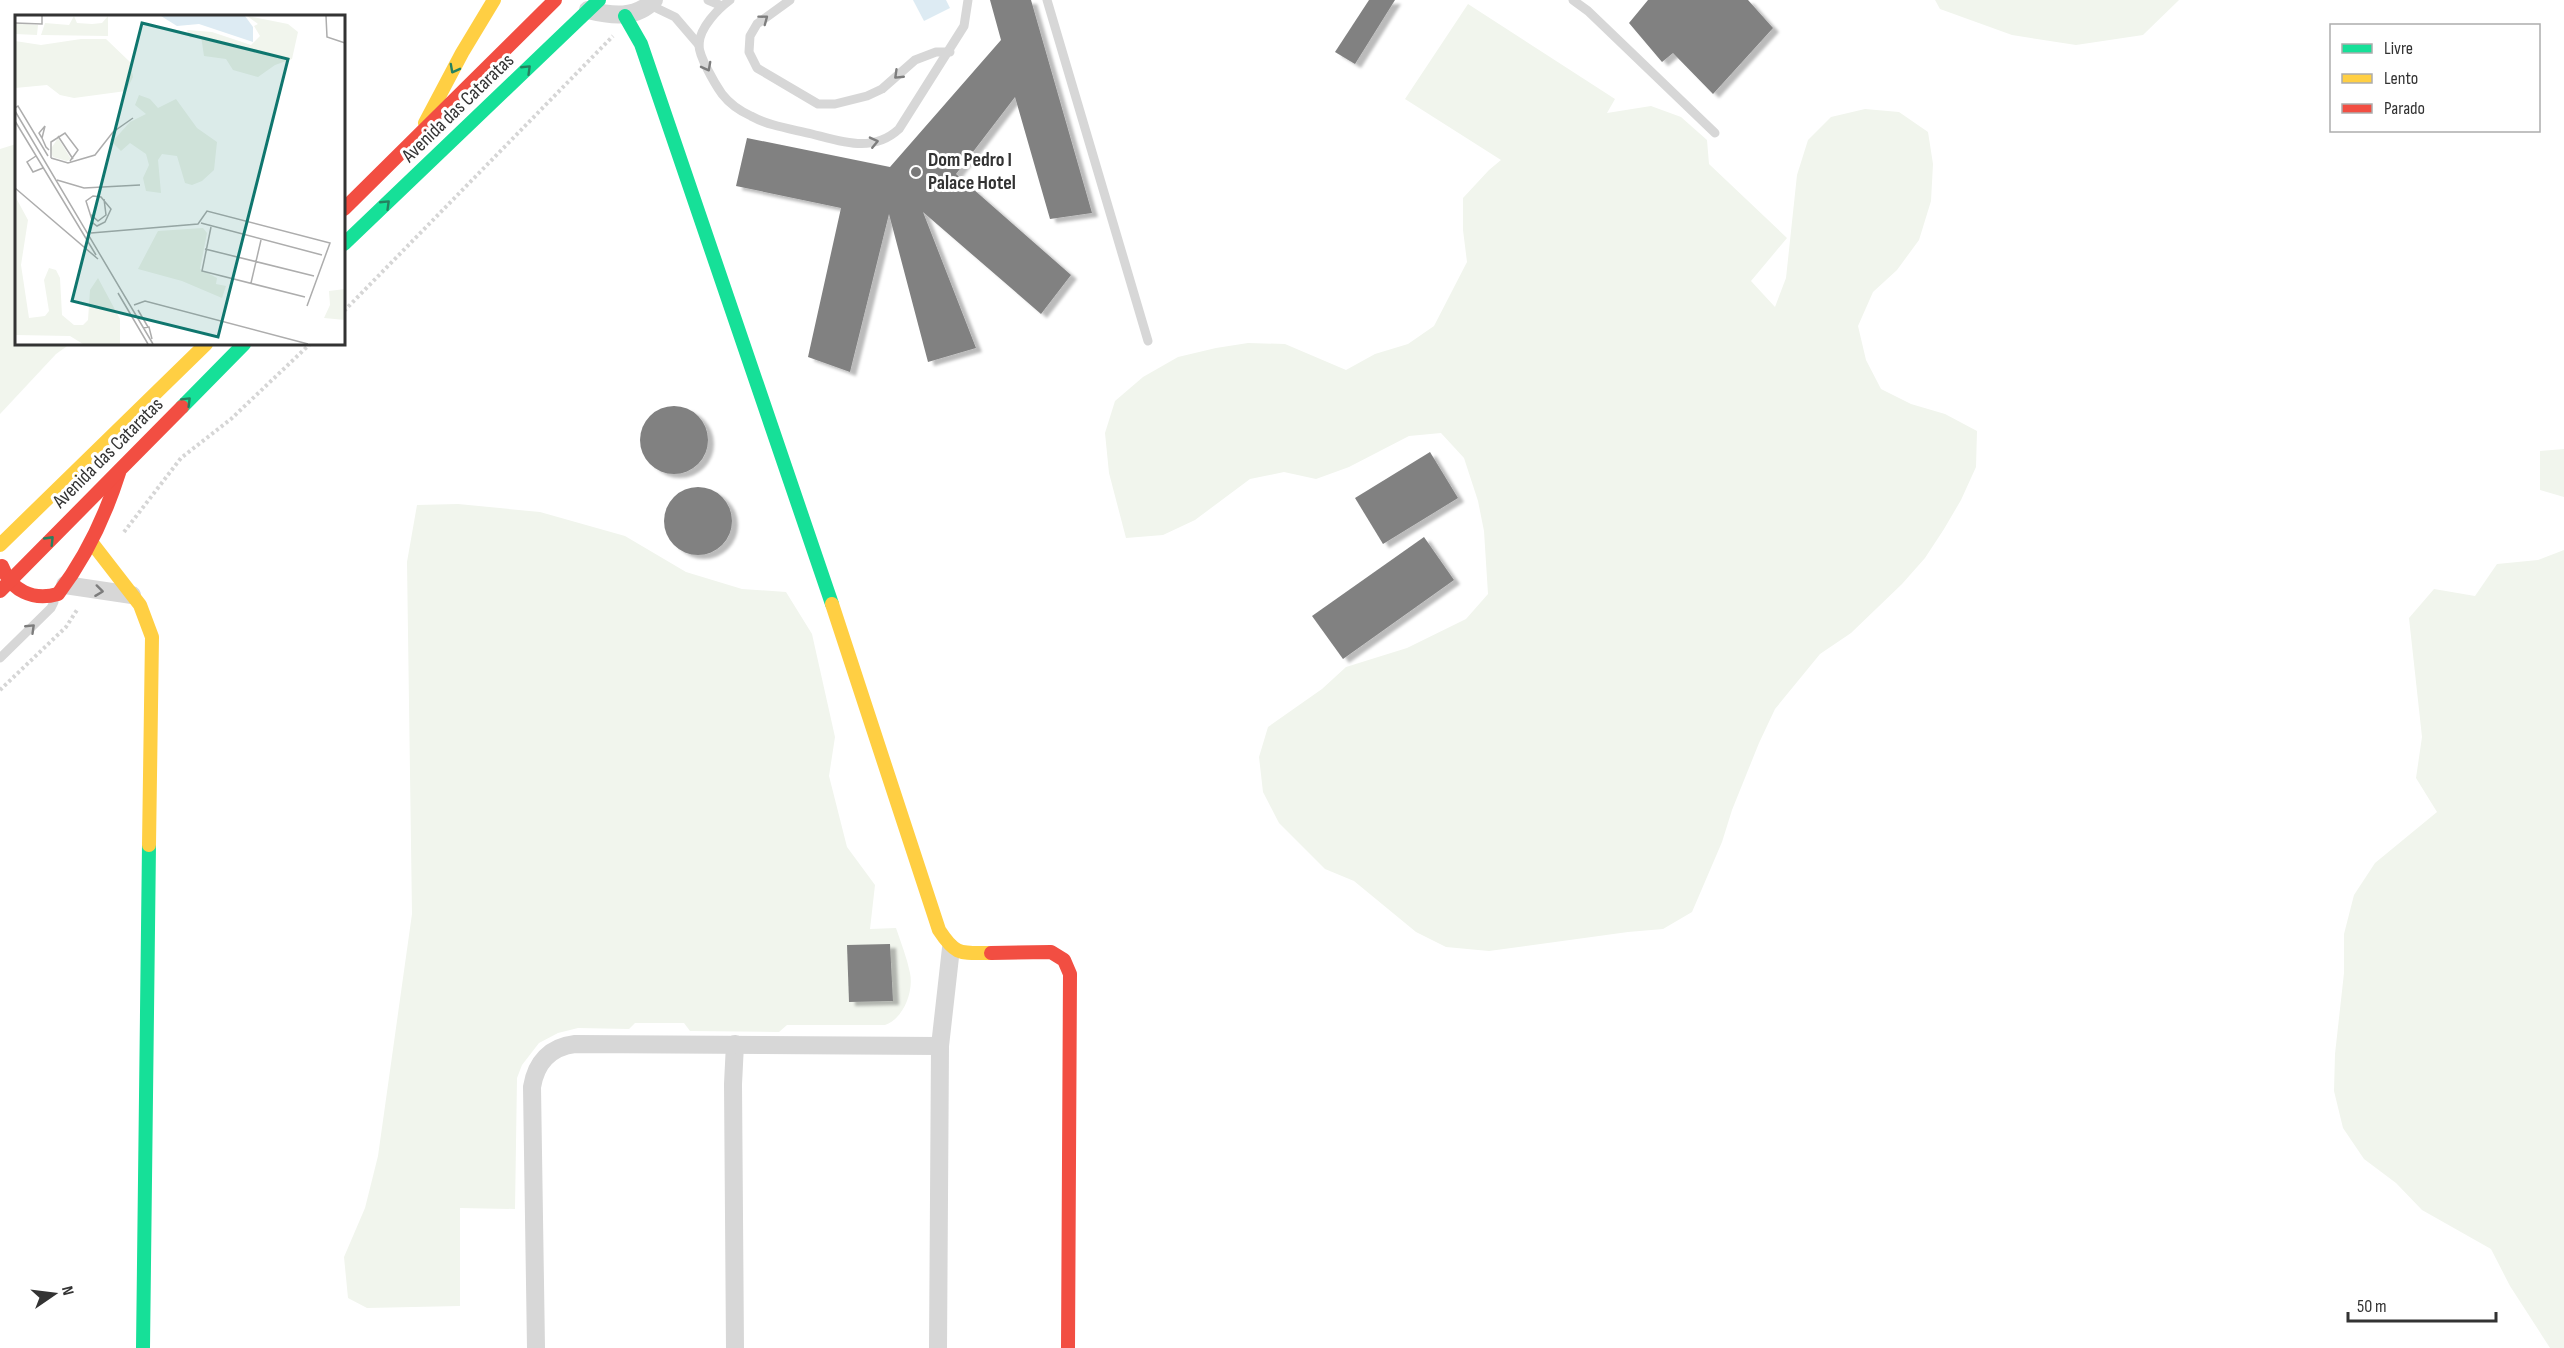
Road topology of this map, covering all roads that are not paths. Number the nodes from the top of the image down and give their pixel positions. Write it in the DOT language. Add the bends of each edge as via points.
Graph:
graph roads {
  1 [pos="494,0"];
  2 [pos="555,0"];
  3 [pos="708,0"];
  4 [pos="790,0"];
  5 [pos="968,0"];
  6 [pos="1047,0"];
  7 [pos="1573,0"];
  8 [pos="652,2"];
  9 [pos="726,3"];
  10 [pos="594,5"];
  11 [pos="630,24"];
  12 [pos="699,45"];
  13 [pos="950,52"];
  14 [pos="1715,133"];
  15 [pos="418,137"];
  16 [pos="345,208"];
  17 [pos="345,243"];
  18 [pos="1148,341"];
  19 [pos="205,345"];
  20 [pos="243,345"];
  21 [pos="120,468"];
  22 [pos="3,543"];
  23 [pos="92,543"];
  24 [pos="4,586"];
  25 [pos="62,590"];
  26 [pos="132,595"];
  27 [pos="0,658"];
  28 [pos="951,948"];
  29 [pos="735,1044"];
  30 [pos="940,1046"];
  31 [pos="143,1348"];
  32 [pos="536,1348"];
  33 [pos="735,1348"];
  34 [pos="938,1348"];
  35 [pos="1068,1348"];
  1 -- 15 [label="street, one-way"];
  2 -- 15 [label="street, Avenida das Cataratas"];
  3 -- 9 [label="lane"];
  13 -- 4 [label="lane, one-way" via="936,52 915,60 882,89 867,96 843,103 818,104 757,68 749,52 750,36 757,24"];
  5 -- 13 [label="lane" via="964,26"];
  6 -- 18 [label="lane"];
  7 -- 14 [label="lane"];
  8 -- 11 [label="street"];
  8 -- 12 [label="lane" via="675,17"];
  9 -- 12 [label="lane" via="710,21"];
  10 -- 11 [label="street"];
  17 -- 10 [label="street, Avenida das Cataratas, one-way"];
  11 -- 28 [label="street" via="641,44 785,463 930,907"];
  12 -- 13 [label="lane, one-way" via="722,94 739,109 765,123 858,145 876,143 899,129"];
  15 -- 16 [label="street, Avenida das Cataratas"];
  19 -- 22 [label="street, Avenida das Cataratas"];
  21 -- 20 [label="street, Avenida das Cataratas, one-way"];
  21 -- 23 [label="street"];
  24 -- 21 [label="street, Avenida das Cataratas, one-way"];
  22 -- 24 [label="street"];
  23 -- 25 [label="street"];
  23 -- 26 [label="street"];
  24 -- 25 [label="street" via="34,597 50,597"];
  25 -- 26 [label="street, one-way"];
  27 -- 25 [label="lane, one-way" via="51,608"];
  26 -- 31 [label="street" via="152,637"];
  28 -- 30 [label="street"];
  28 -- 35 [label="street" via="967,953 1051,952 1064,960 1070,974"];
  29 -- 30 [label="street"];
  29 -- 32 [label="street" via="575,1044 554,1050 538,1066 532,1087"];
  29 -- 33 [label="street"];
  30 -- 34 [label="street"];
}
